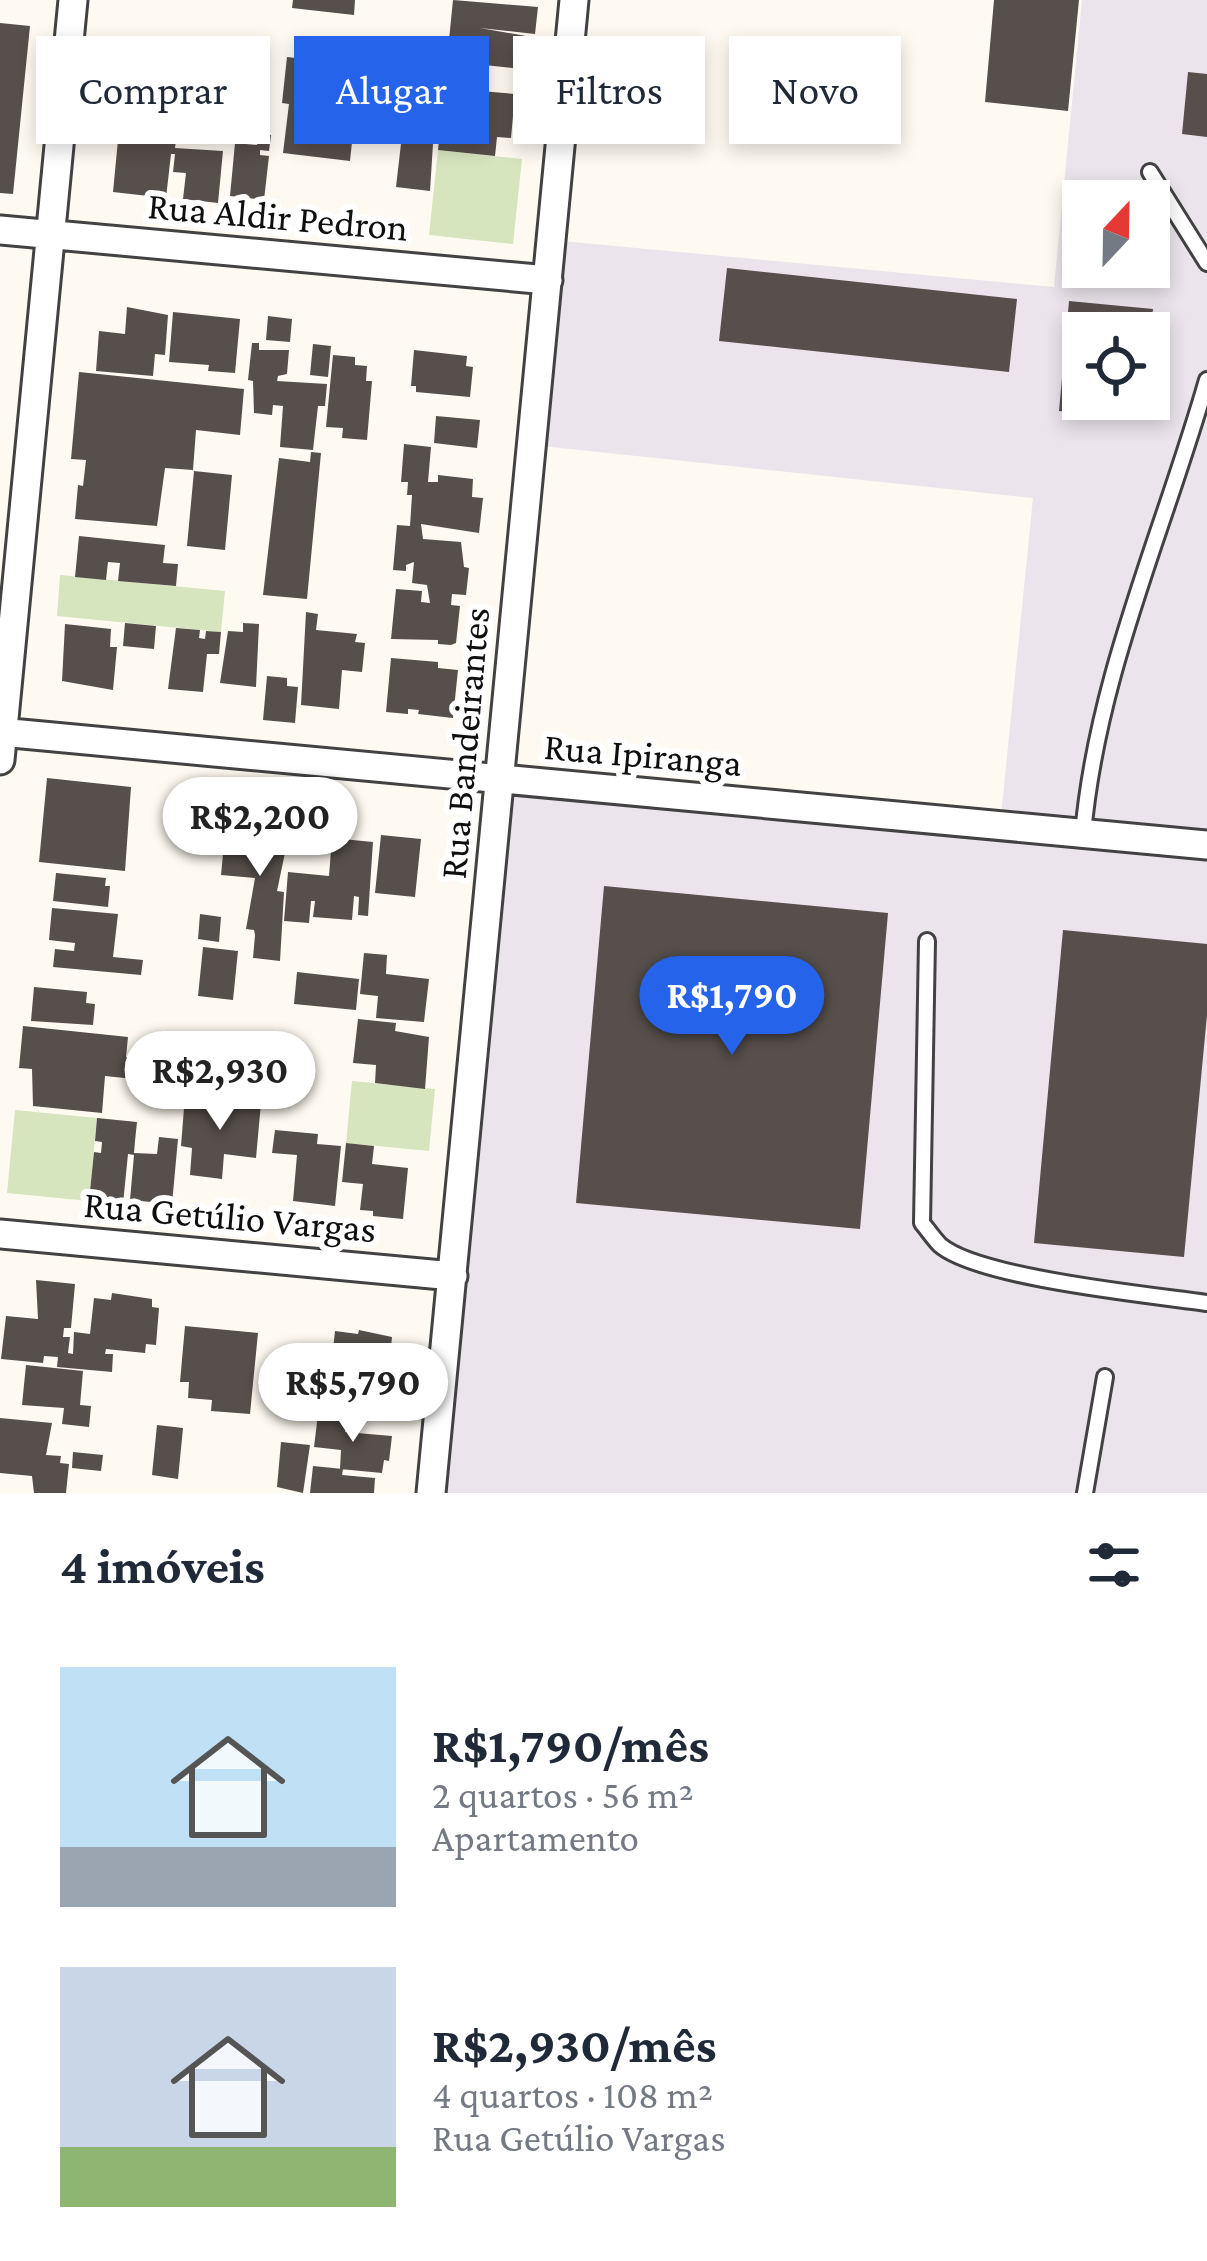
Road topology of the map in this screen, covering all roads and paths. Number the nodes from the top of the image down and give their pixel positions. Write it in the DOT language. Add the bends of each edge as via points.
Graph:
graph roads {
  1 [pos="73,0"];
  2 [pos="574,0"];
  3 [pos="1150,172"];
  4 [pos="0,230"];
  5 [pos="51,233"];
  6 [pos="1207,262"];
  7 [pos="548,280"];
  8 [pos="1207,380"];
  9 [pos="1,742"];
  10 [pos="500,780"];
  11 [pos="1083,834"];
  12 [pos="1207,845"];
  13 [pos="927,941"];
  14 [pos="0,1234"];
  15 [pos="453,1276"];
  16 [pos="1207,1303"];
  17 [pos="1105,1377"];
  18 [pos="431,1493"];
  19 [pos="1085,1493"];
  1 -- 5 [label="street"];
  2 -- 7 [label="street, Rua Bandeirantes"];
  3 -- 6 [label="lane"];
  4 -- 5 [label="street, Rua Aldir Pedron"];
  5 -- 7 [label="street, Rua Aldir Pedron"];
  5 -- 9 [label="street"];
  7 -- 10 [label="street, Rua Bandeirantes"];
  8 -- 11 [label="lane" via="1113,671"];
  9 -- 10 [label="street, Rua Ipiranga"];
  10 -- 11 [label="street, Rua Ipiranga"];
  10 -- 15 [label="street, Rua Bandeirantes"];
  11 -- 12 [label="street, Rua Ipiranga"];
  13 -- 16 [label="lane" via="922,1223 942,1246 978,1264"];
  14 -- 15 [label="street, Rua Getúlio Vargas"];
  15 -- 18 [label="street, Rua Bandeirantes"];
  17 -- 19 [label="lane"];
}
